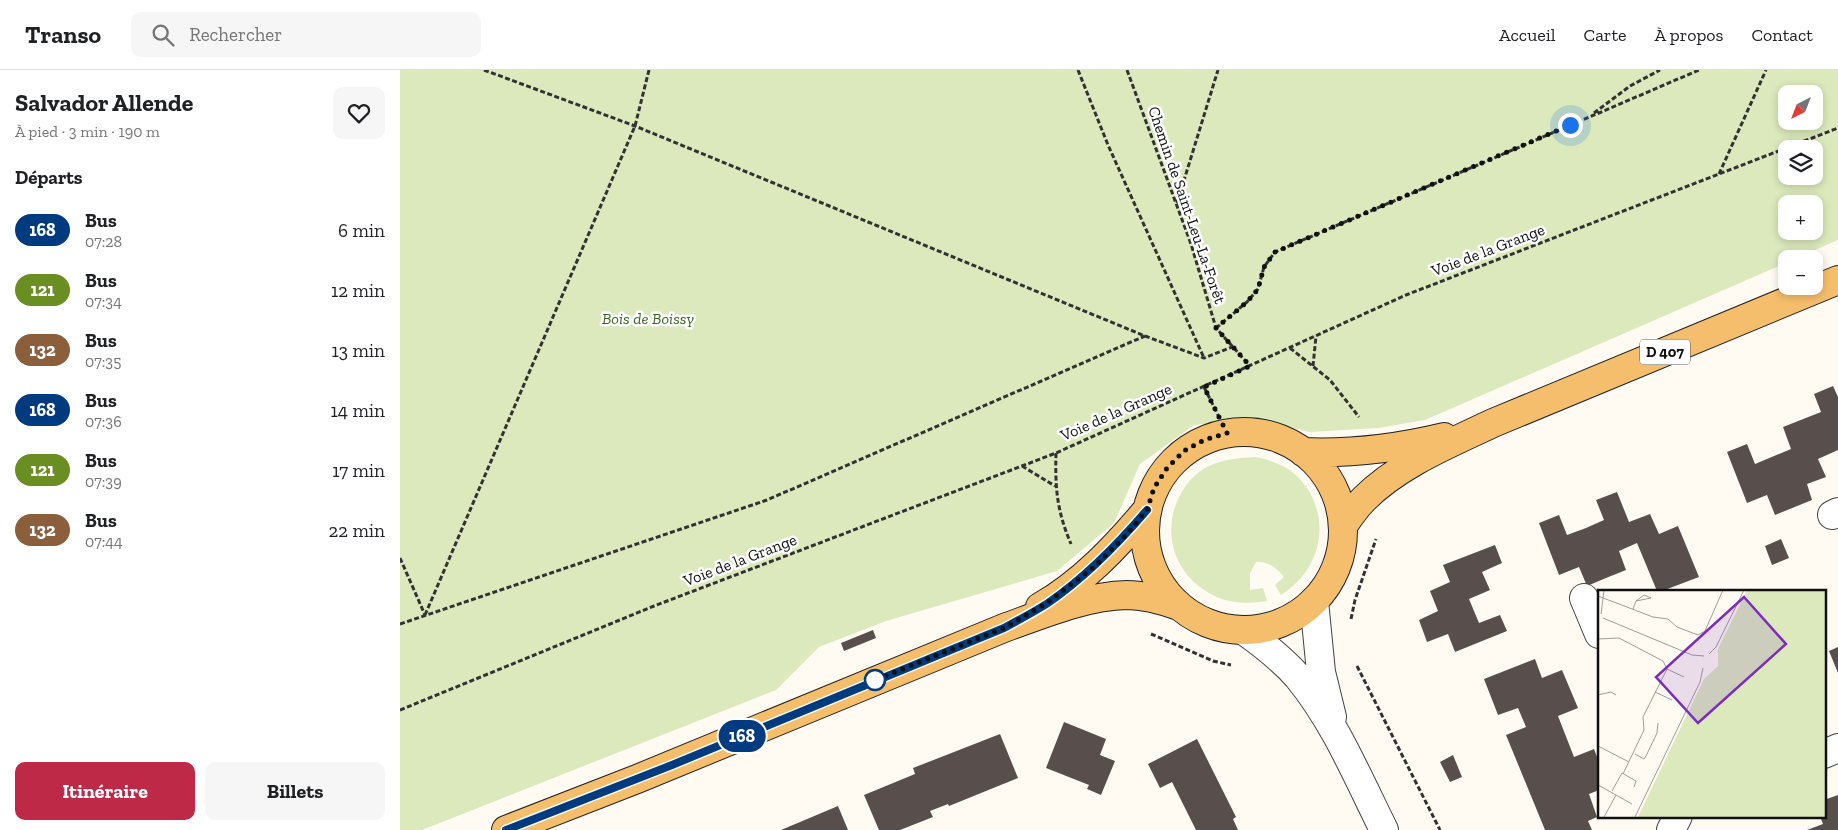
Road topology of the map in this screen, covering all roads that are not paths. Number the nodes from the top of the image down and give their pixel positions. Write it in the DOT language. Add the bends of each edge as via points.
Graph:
graph roads {
  1 [pos="1838,280"];
  2 [pos="1493,423"];
  3 [pos="1303,452"];
  4 [pos="1147,510"];
  5 [pos="1342,526"];
  6 [pos="1584,598"];
  7 [pos="1314,601"];
  8 [pos="1179,606"];
  9 [pos="1004,628"];
  10 [pos="1243,630"];
  11 [pos="1598,632"];
  12 [pos="1337,736"];
  13 [pos="1838,748"];
  14 [pos="1826,753"];
  15 [pos="1677,818"];
  16 [pos="506,830"];
  17 [pos="1384,830"];
  18 [pos="1671,830"];
  1 -- 2 [label="main road, D 407"];
  2 -- 3 [label="main road, D 407" via="1415,444"];
  2 -- 5 [label="main road, D 407" via="1398,471 1364,499"];
  3 -- 4 [label="main road" via="1280,438 1254,432 1227,433 1204,440 1184,451 1167,468 1154,488"];
  3 -- 5 [label="main road" via="1327,477 1337,501"];
  4 -- 8 [label="main road" via="1144,531 1147,552 1154,572"];
  4 -- 9 [label="main road" via="1085,574 1047,603"];
  5 -- 7 [label="main road" via="1338,559"];
  6 -- 11 [label="street"];
  7 -- 10 [label="main road" via="1281,622"];
  7 -- 12 [label="street" via="1324,680"];
  8 -- 9 [label="main road" via="1143,596 1116,596 1051,611"];
  8 -- 10 [label="main road" via="1209,624"];
  9 -- 16 [label="main road"];
  10 -- 12 [label="street" via="1279,657 1298,678"];
  12 -- 17 [label="street"];
  13 -- 14 [label="street"];
  15 -- 18 [label="street"];
}
